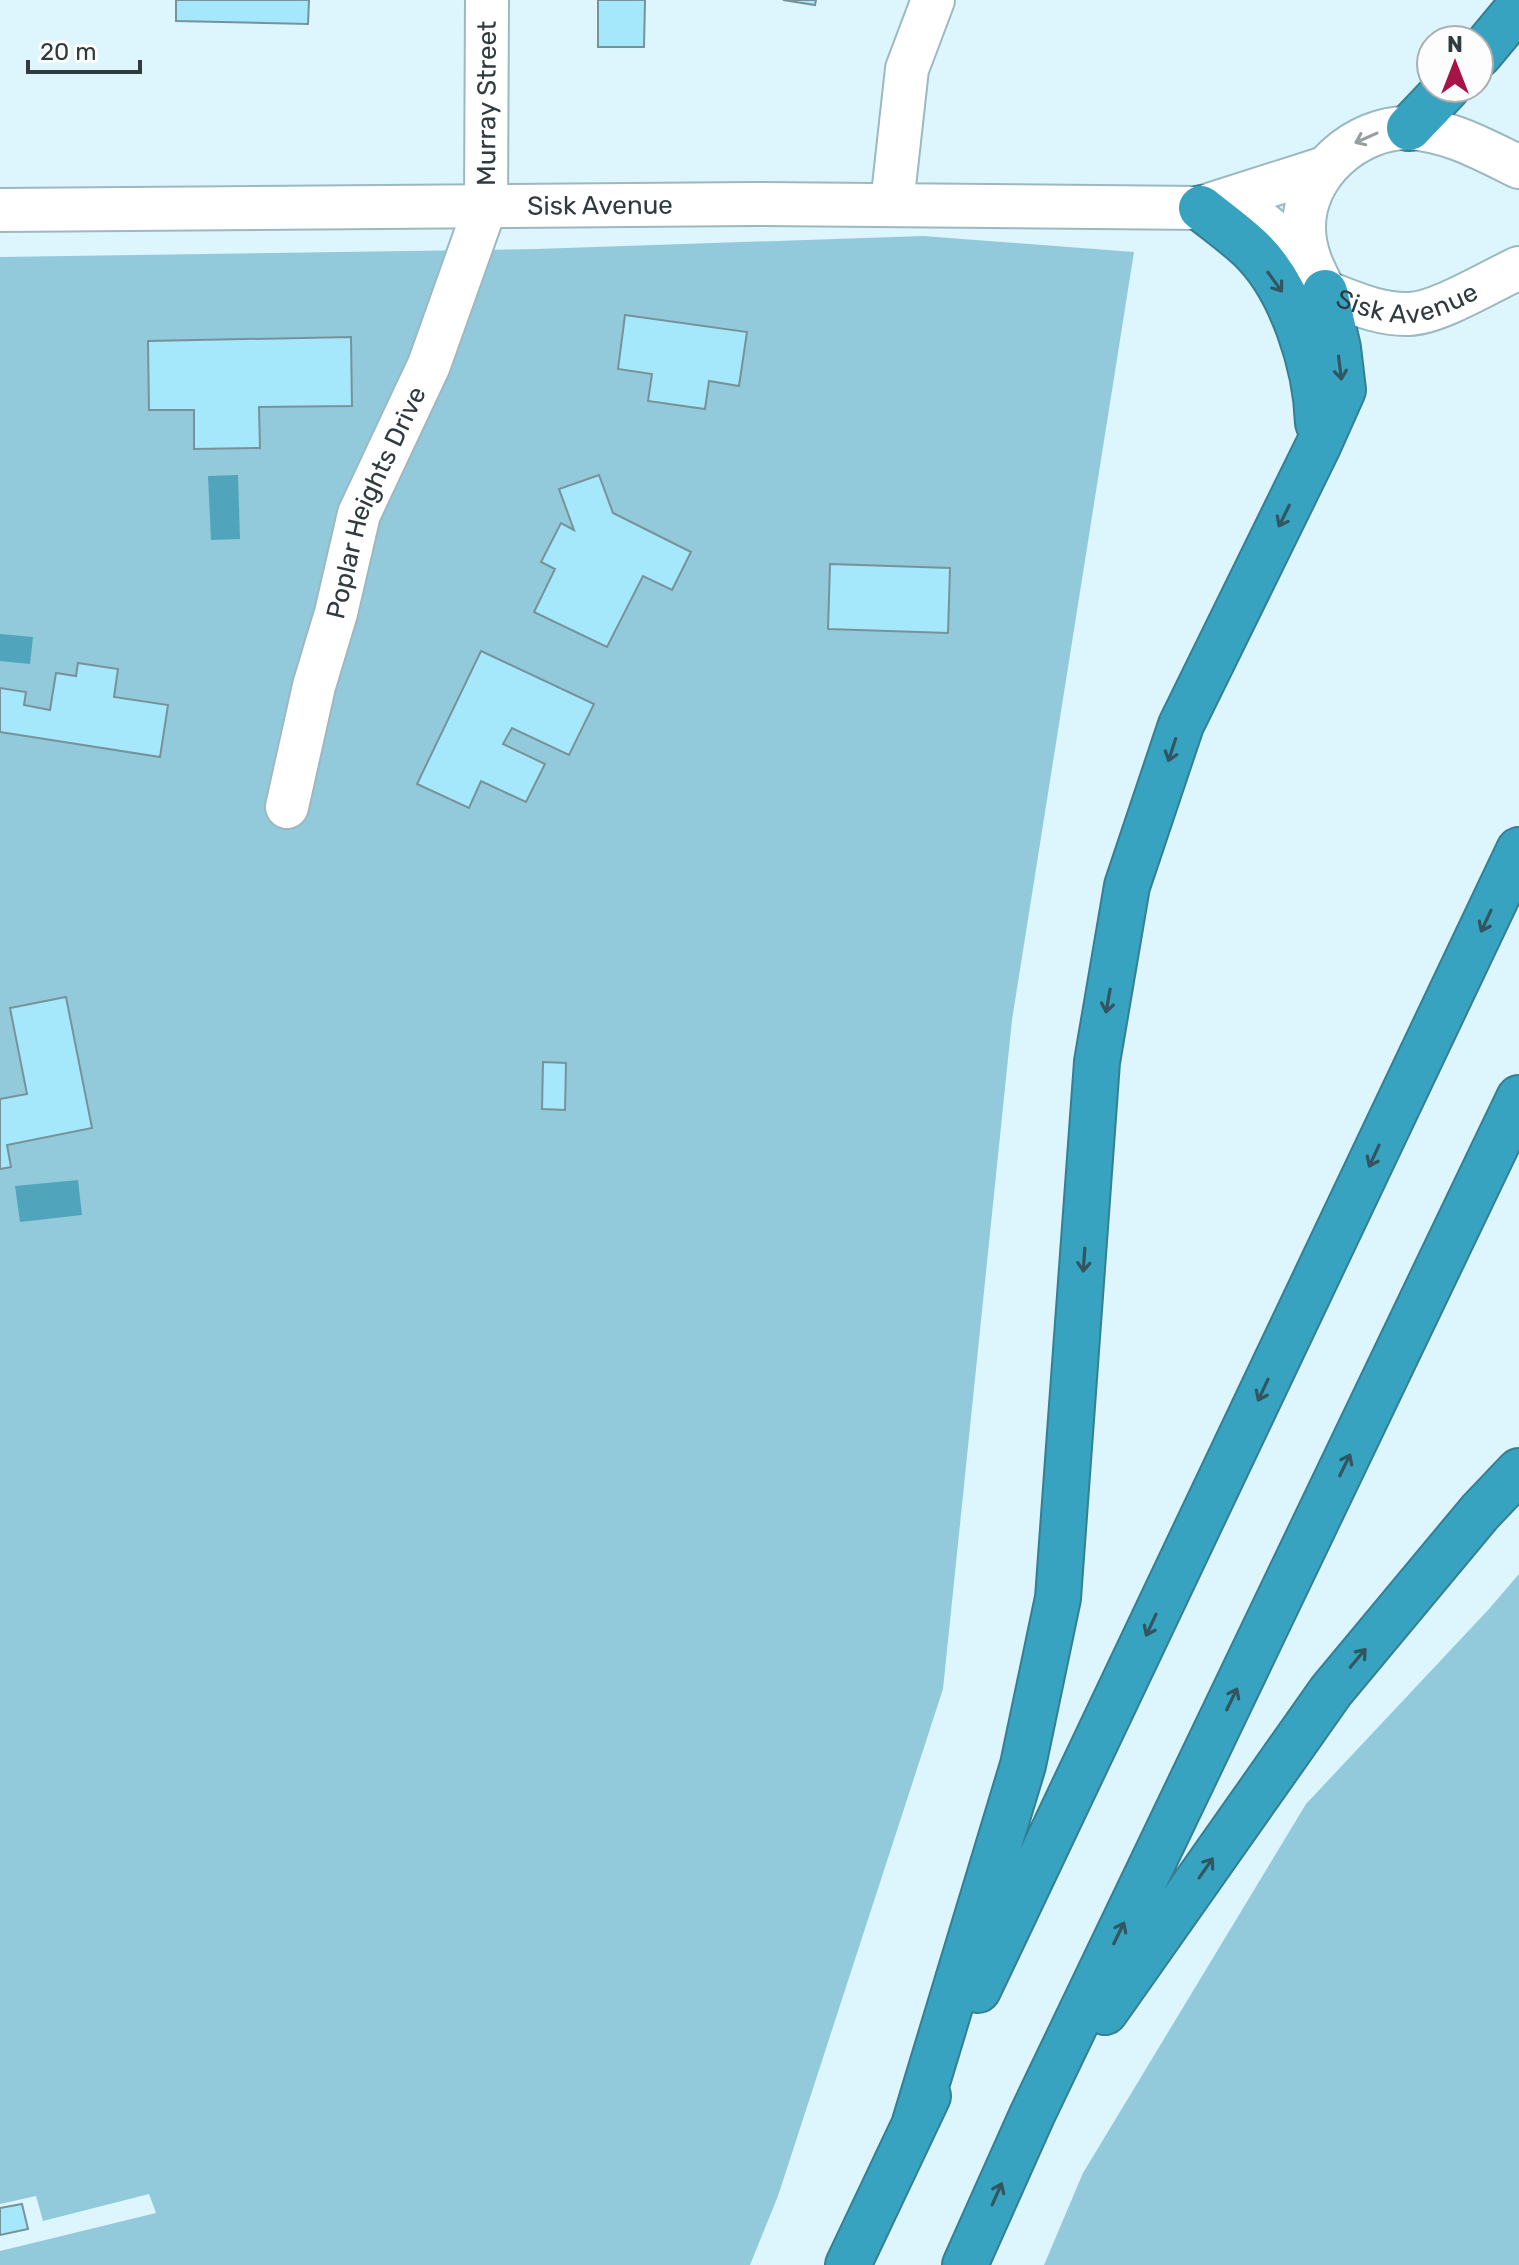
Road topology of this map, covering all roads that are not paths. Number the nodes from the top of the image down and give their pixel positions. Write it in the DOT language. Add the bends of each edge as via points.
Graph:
graph roads {
  1 [pos="487,0"];
  2 [pos="933,0"];
  3 [pos="1519,7"];
  4 [pos="1495,36"];
  5 [pos="1432,104"];
  6 [pos="1409,128"];
  7 [pos="1519,167"];
  8 [pos="1325,168"];
  9 [pos="892,204"];
  10 [pos="486,205"];
  11 [pos="1201,208"];
  12 [pos="0,210"];
  13 [pos="1519,268"];
  14 [pos="1317,276"];
  15 [pos="1318,446"];
  16 [pos="287,807"];
  17 [pos="1519,850"];
  18 [pos="1519,1098"];
  19 [pos="1519,1471"];
  20 [pos="1032,2115"];
  21 [pos="915,2122"];
  22 [pos="848,2265"];
  23 [pos="965,2265"];
  1 -- 10 [label="street, Murray Street"];
  2 -- 9 [label="street" via="907,69"];
  3 -- 4 [label="highway"];
  5 -- 6 [label="highway"];
  6 -- 7 [label="street, Sisk Avenue" via="1458,137"];
  6 -- 8 [label="street, Sisk Avenue, one-way" via="1377,133 1349,146"];
  8 -- 11 [label="street, Sisk Avenue"];
  8 -- 14 [label="street, Sisk Avenue" via="1310,195 1304,226"];
  9 -- 10 [label="street, Sisk Avenue"];
  9 -- 11 [label="street, Sisk Avenue"];
  10 -- 12 [label="street, Sisk Avenue"];
  10 -- 16 [label="street, Poplar Heights Drive" via="429,365 359,514"];
  11 -- 14 [label="street, Sisk Avenue" via="1254,216"];
  11 -- 15 [label="highway, one-way" via="1251,249 1285,294 1304,341 1317,402"];
  13 -- 14 [label="street, Sisk Avenue" via="1411,314 1369,309"];
  14 -- 15 [label="highway, one-way" via="1338,348 1343,390"];
  15 -- 21 [label="highway, one-way" via="1181,725 1127,886 1097,1062 1058,1598 1023,1765"];
  17 -- 21 [label="highway, one-way"];
  20 -- 18 [label="highway, one-way"];
  20 -- 19 [label="highway, one-way" via="1331,1691"];
  23 -- 20 [label="highway, one-way"];
  21 -- 22 [label="highway"];
}
